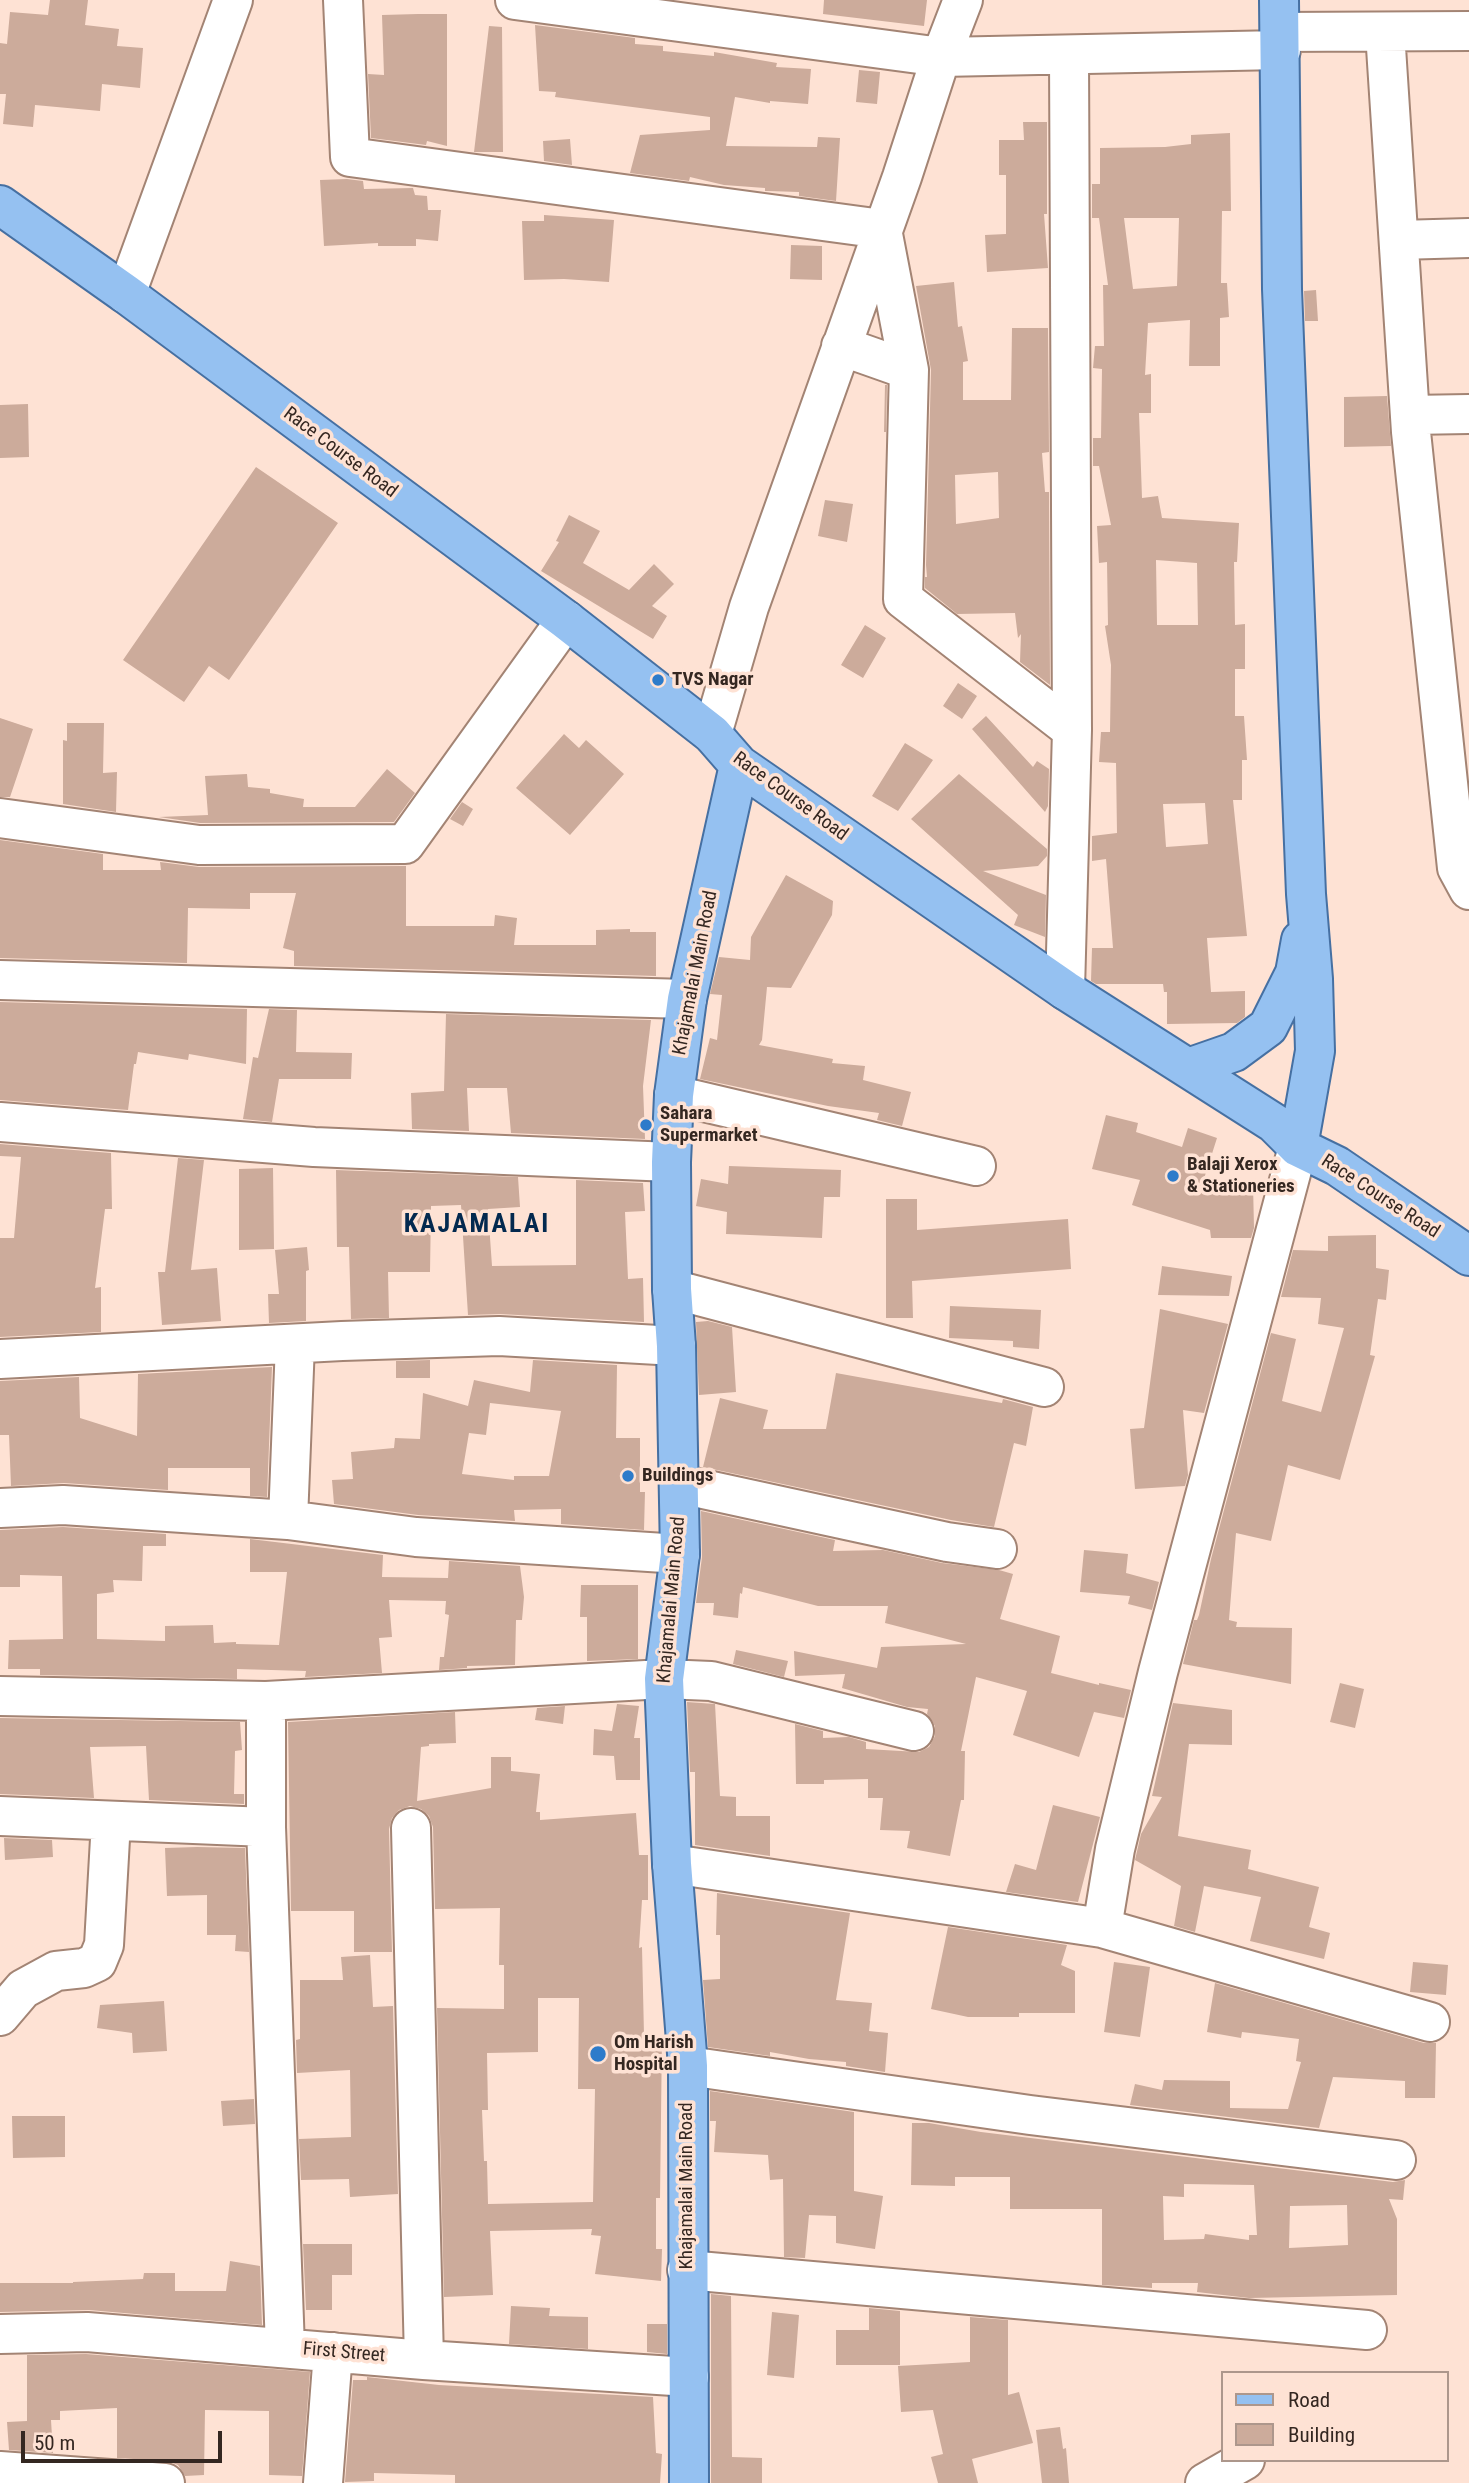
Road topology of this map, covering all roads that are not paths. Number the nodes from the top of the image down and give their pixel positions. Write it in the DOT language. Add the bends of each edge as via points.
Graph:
graph roads {
  1 [pos="233,0"];
  2 [pos="343,0"];
  3 [pos="516,0"];
  4 [pos="963,0"];
  5 [pos="1280,27"];
  6 [pos="1385,32"];
  7 [pos="1469,32"];
  8 [pos="1069,56"];
  9 [pos="941,57"];
  10 [pos="0,205"];
  11 [pos="882,229"];
  12 [pos="1469,238"];
  13 [pos="1399,240"];
  14 [pos="126,294"];
  15 [pos="841,346"];
  16 [pos="909,370"];
  17 [pos="1469,414"];
  18 [pos="1410,415"];
  19 [pos="566,621"];
  20 [pos="1072,730"];
  21 [pos="712,734"];
  22 [pos="739,765"];
  23 [pos="0,818"];
  24 [pos="1469,890"];
  25 [pos="1307,904"];
  26 [pos="0,980"];
  27 [pos="1065,989"];
  28 [pos="687,999"];
  29 [pos="1188,1068"];
  30 [pos="674,1095"];
  31 [pos="0,1122"];
  32 [pos="1298,1147"];
  33 [pos="671,1162"];
  34 [pos="976,1166"];
  35 [pos="1469,1255"];
  36 [pos="672,1289"];
  37 [pos="295,1344"];
  38 [pos="676,1346"];
  39 [pos="0,1359"];
  40 [pos="1044,1387"];
  41 [pos="680,1484"];
  42 [pos="0,1508"];
  43 [pos="288,1520"];
  44 [pos="997,1549"];
  45 [pos="680,1554"];
  46 [pos="664,1679"];
  47 [pos="0,1696"];
  48 [pos="266,1701"];
  49 [pos="914,1731"];
  50 [pos="0,1816"];
  51 [pos="111,1821"];
  52 [pos="266,1827"];
  53 [pos="411,1828"];
  54 [pos="672,1864"];
  55 [pos="1102,1928"];
  56 [pos="0,2016"];
  57 [pos="1430,2022"];
  58 [pos="688,2066"];
  59 [pos="1396,2160"];
  60 [pos="687,2270"];
  61 [pos="1367,2330"];
  62 [pos="0,2334"];
  63 [pos="285,2348"];
  64 [pos="333,2352"];
  65 [pos="424,2360"];
  66 [pos="689,2377"];
  67 [pos="1242,2462"];
  68 [pos="0,2471"];
  69 [pos="165,2483"];
  70 [pos="323,2483"];
  71 [pos="689,2483"];
  72 [pos="1205,2483"];
  1 -- 14 [label="street"];
  2 -- 11 [label="street" via="350,157"];
  3 -- 9 [label="street"];
  4 -- 9 [label="street"];
  5 -- 6 [label="street"];
  5 -- 8 [label="street"];
  5 -- 25 [label="main road" via="1282,289"];
  6 -- 7 [label="street"];
  6 -- 13 [label="street"];
  8 -- 9 [label="street"];
  8 -- 20 [label="street"];
  9 -- 11 [label="street"];
  10 -- 14 [label="main road, Race Course Road"];
  11 -- 15 [label="street"];
  11 -- 16 [label="street"];
  12 -- 13 [label="street"];
  13 -- 18 [label="street"];
  14 -- 19 [label="main road, Race Course Road"];
  15 -- 16 [label="street"];
  15 -- 21 [label="street" via="749,607"];
  16 -- 20 [label="street" via="903,599"];
  17 -- 18 [label="street"];
  18 -- 24 [label="street" via="1457,868"];
  19 -- 21 [label="main road, Race Course Road"];
  19 -- 23 [label="street" via="405,844 200,845"];
  20 -- 27 [label="street"];
  21 -- 22 [label="main road, Race Course Road"];
  22 -- 27 [label="main road, Race Course Road"];
  22 -- 28 [label="main road, Khajamalai Main Road"];
  25 -- 29 [label="main road" via="1295,972 1268,1027 1234,1052"];
  25 -- 32 [label="main road" via="1315,1051"];
  26 -- 28 [label="street"];
  27 -- 29 [label="main road, Race Course Road"];
  28 -- 30 [label="main road, Khajamalai Main Road"];
  29 -- 32 [label="main road, Race Course Road" via="1274,1124"];
  30 -- 33 [label="main road, Khajamalai Main Road"];
  30 -- 34 [label="street"];
  31 -- 33 [label="street" via="314,1147"];
  32 -- 35 [label="main road, Race Course Road" via="1337,1166"];
  32 -- 55 [label="street" via="1158,1672 1115,1849"];
  33 -- 36 [label="main road, Khajamalai Main Road"];
  36 -- 38 [label="main road, Khajamalai Main Road"];
  36 -- 40 [label="street"];
  37 -- 38 [label="street" via="499,1336"];
  37 -- 39 [label="street"];
  37 -- 43 [label="street"];
  38 -- 41 [label="main road, Khajamalai Main Road"];
  41 -- 44 [label="street"];
  41 -- 45 [label="main road, Khajamalai Main Road"];
  42 -- 43 [label="street" via="62,1505"];
  43 -- 45 [label="street" via="416,1537"];
  45 -- 46 [label="main road, Khajamalai Main Road"];
  46 -- 48 [label="street"];
  46 -- 49 [label="street" via="711,1681"];
  46 -- 54 [label="main road, Khajamalai Main Road"];
  47 -- 48 [label="street"];
  48 -- 52 [label="street"];
  50 -- 51 [label="street"];
  51 -- 52 [label="street"];
  51 -- 56 [label="street" via="104,1945 97,1962 56,1972 23,1989"];
  52 -- 63 [label="street"];
  53 -- 65 [label="street"];
  54 -- 55 [label="street"];
  54 -- 58 [label="main road, Khajamalai Main Road"];
  55 -- 57 [label="street"];
  58 -- 59 [label="street" via="1030,2115"];
  58 -- 60 [label="main road, Khajamalai Main Road"];
  60 -- 61 [label="street"];
  60 -- 66 [label="main road, Khajamalai Main Road"];
  62 -- 63 [label="street, First Street" via="87,2332"];
  63 -- 64 [label="street, First Street"];
  64 -- 65 [label="street, First Street"];
  64 -- 70 [label="street"];
  65 -- 66 [label="street, First Street"];
  66 -- 71 [label="main road, Khajamalai Main Road"];
  67 -- 72 [label="street"];
  68 -- 69 [label="street"];
}
